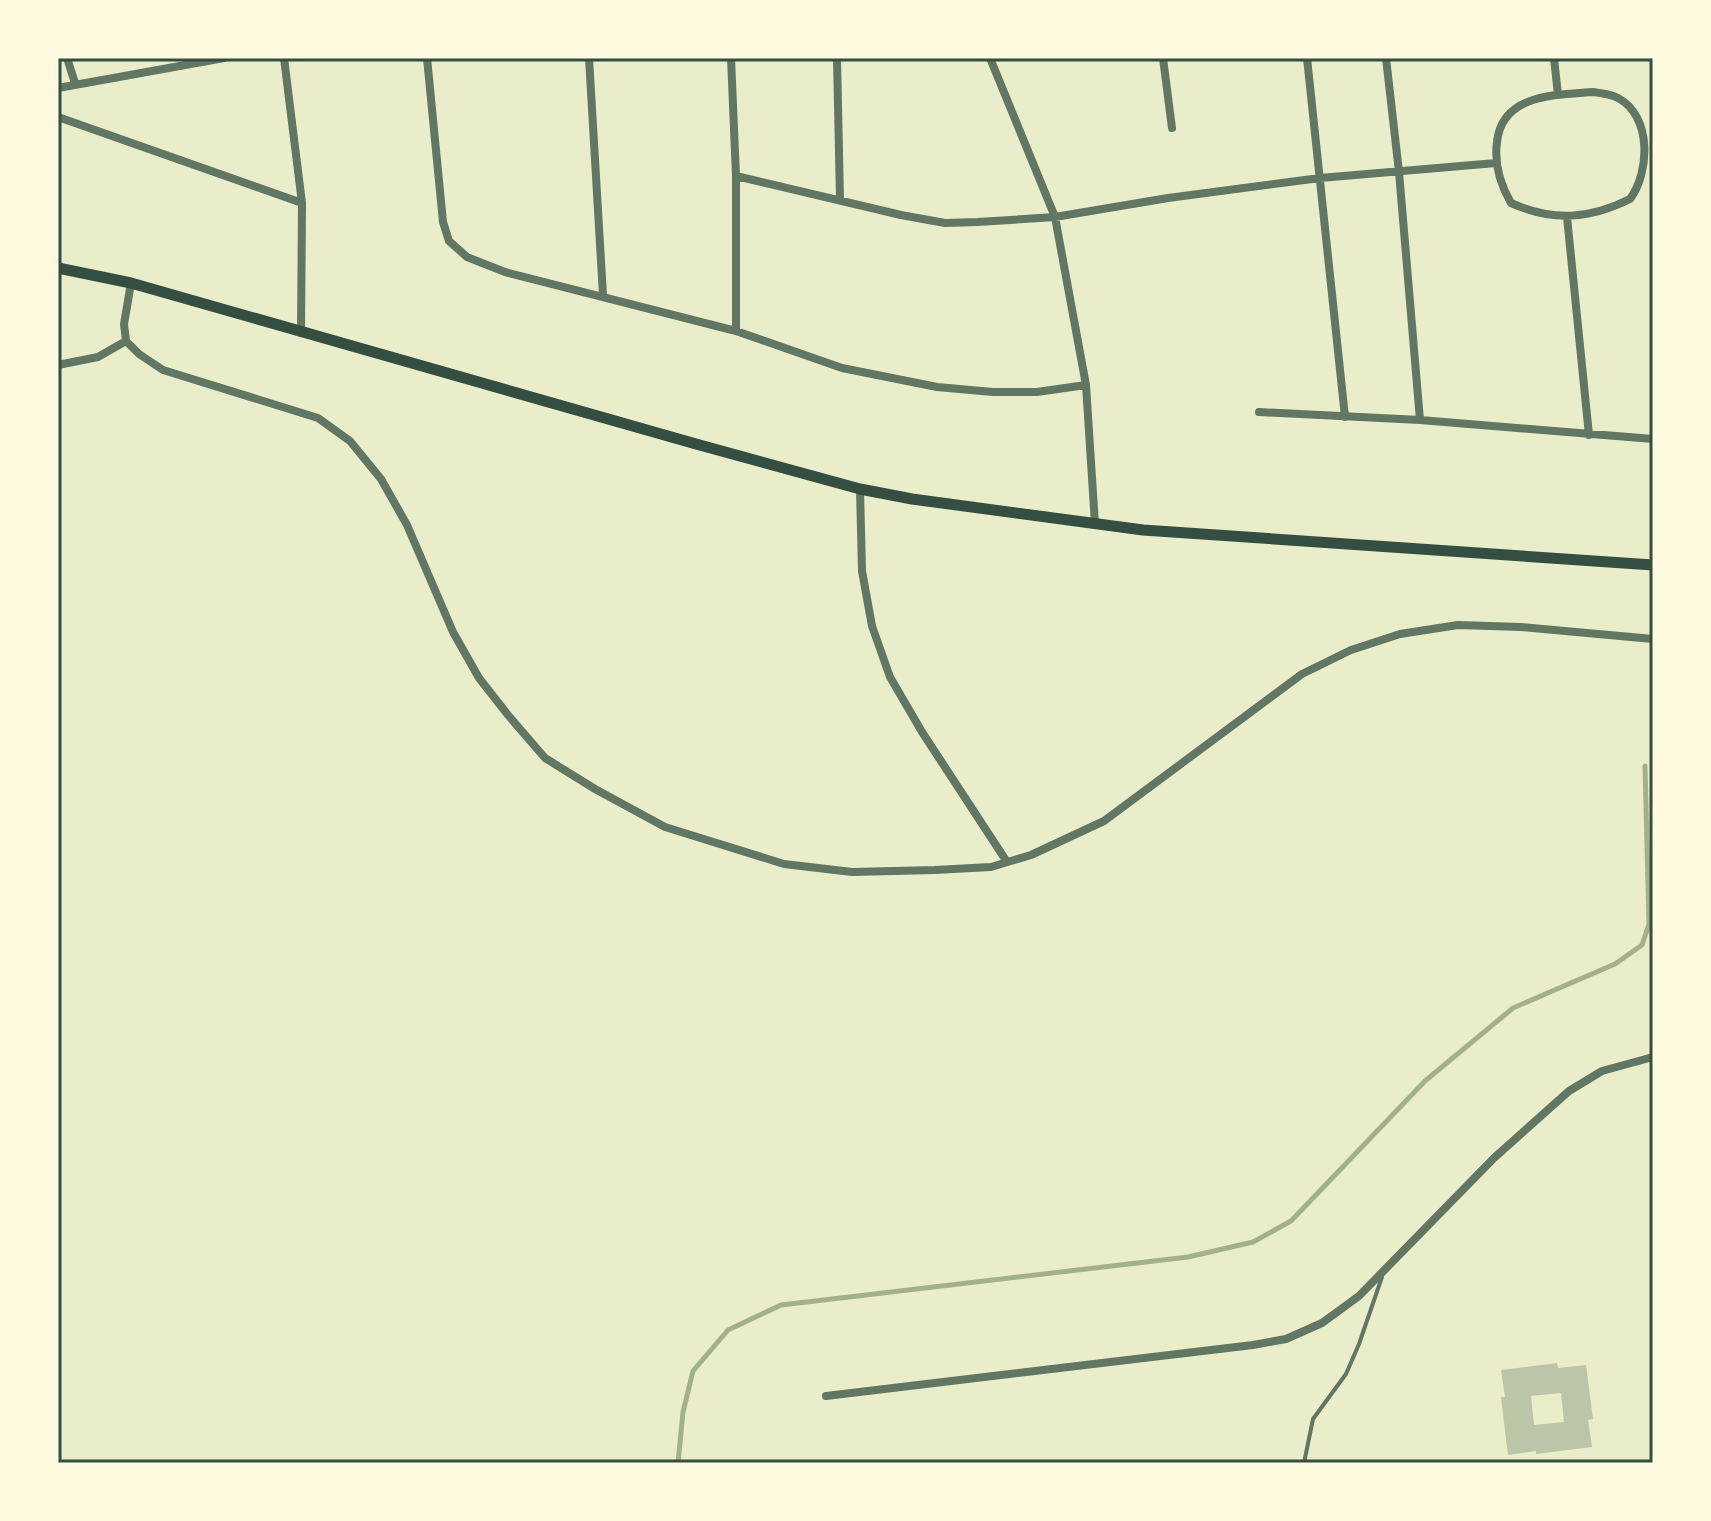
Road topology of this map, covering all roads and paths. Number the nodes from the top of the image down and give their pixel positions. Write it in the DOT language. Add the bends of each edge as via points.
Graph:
graph roads {
  1 [pos="67,58"];
  2 [pos="224,58"];
  3 [pos="284,58"];
  4 [pos="427,58"];
  5 [pos="589,58"];
  6 [pos="731,58"];
  7 [pos="837,58"];
  8 [pos="990,58"];
  9 [pos="1163,58"];
  10 [pos="1307,58"];
  11 [pos="1386,58"];
  12 [pos="1554,58"];
  13 [pos="75,83"];
  14 [pos="58,88"];
  15 [pos="1558,95"];
  16 [pos="58,117"];
  17 [pos="1172,128"];
  18 [pos="1649,147"];
  19 [pos="1496,163"];
  20 [pos="1399,172"];
  21 [pos="736,176"];
  22 [pos="1320,178"];
  23 [pos="840,200"];
  24 [pos="302,203"];
  25 [pos="1055,217"];
  26 [pos="1567,217"];
  27 [pos="58,268"];
  28 [pos="131,283"];
  29 [pos="603,295"];
  30 [pos="736,331"];
  31 [pos="301,333"];
  32 [pos="126,341"];
  33 [pos="58,365"];
  34 [pos="1086,385"];
  35 [pos="1259,412"];
  36 [pos="1345,417"];
  37 [pos="1420,420"];
  38 [pos="1589,435"];
  39 [pos="1653,439"];
  40 [pos="860,489"];
  41 [pos="1095,524"];
  42 [pos="1653,565"];
  43 [pos="1653,639"];
  44 [pos="1007,862"];
  45 [pos="1653,1057"];
  46 [pos="1384,1271"];
  47 [pos="826,1396"];
  48 [pos="1304,1463"];
  1 -- 13 [label="street"];
  2 -- 13 [label="street"];
  3 -- 24 [label="street"];
  4 -- 29 [label="street" via="449,241 467,257 505,272"];
  5 -- 29 [label="street"];
  6 -- 21 [label="street"];
  7 -- 23 [label="street"];
  8 -- 25 [label="street"];
  9 -- 17 [label="street"];
  10 -- 22 [label="street"];
  11 -- 20 [label="street"];
  12 -- 15 [label="street"];
  13 -- 14 [label="street"];
  15 -- 18 [label="street" via="1593,92 1621,99 1636,116"];
  15 -- 19 [label="street" via="1520,104 1505,116 1498,131"];
  16 -- 24 [label="street"];
  18 -- 26 [label="street" via="1643,177 1630,199"];
  19 -- 20 [label="street"];
  19 -- 26 [label="street" via="1511,203"];
  20 -- 22 [label="street"];
  20 -- 37 [label="street"];
  21 -- 23 [label="street"];
  21 -- 30 [label="street"];
  22 -- 25 [label="street"];
  22 -- 36 [label="street"];
  23 -- 25 [label="street" via="945,223"];
  24 -- 31 [label="street"];
  25 -- 34 [label="street"];
  26 -- 38 [label="street"];
  27 -- 28 [label="main road"];
  28 -- 31 [label="main road"];
  28 -- 32 [label="street"];
  29 -- 30 [label="street"];
  30 -- 34 [label="street" via="842,368 937,387 1037,392"];
  31 -- 40 [label="main road"];
  32 -- 33 [label="street" via="98,357"];
  32 -- 44 [label="street" via="163,370 318,418 350,441 381,479 407,525 479,678 545,758 595,789 665,827 784,864 852,872"];
  34 -- 41 [label="street"];
  35 -- 36 [label="street"];
  36 -- 37 [label="street"];
  37 -- 38 [label="street"];
  38 -- 39 [label="street"];
  40 -- 41 [label="main road"];
  40 -- 44 [label="street" via="862,571 872,626 890,677"];
  41 -- 42 [label="main road"];
  43 -- 44 [label="street" via="1458,625 1400,634 1351,650 1302,674 1104,821"];
  45 -- 46 [label="street" via="1602,1071 1569,1091 1494,1158"];
  46 -- 47 [label="street" via="1322,1323 1286,1339"];
  46 -- 48 [label="lane" via="1346,1374 1313,1419"];
}
